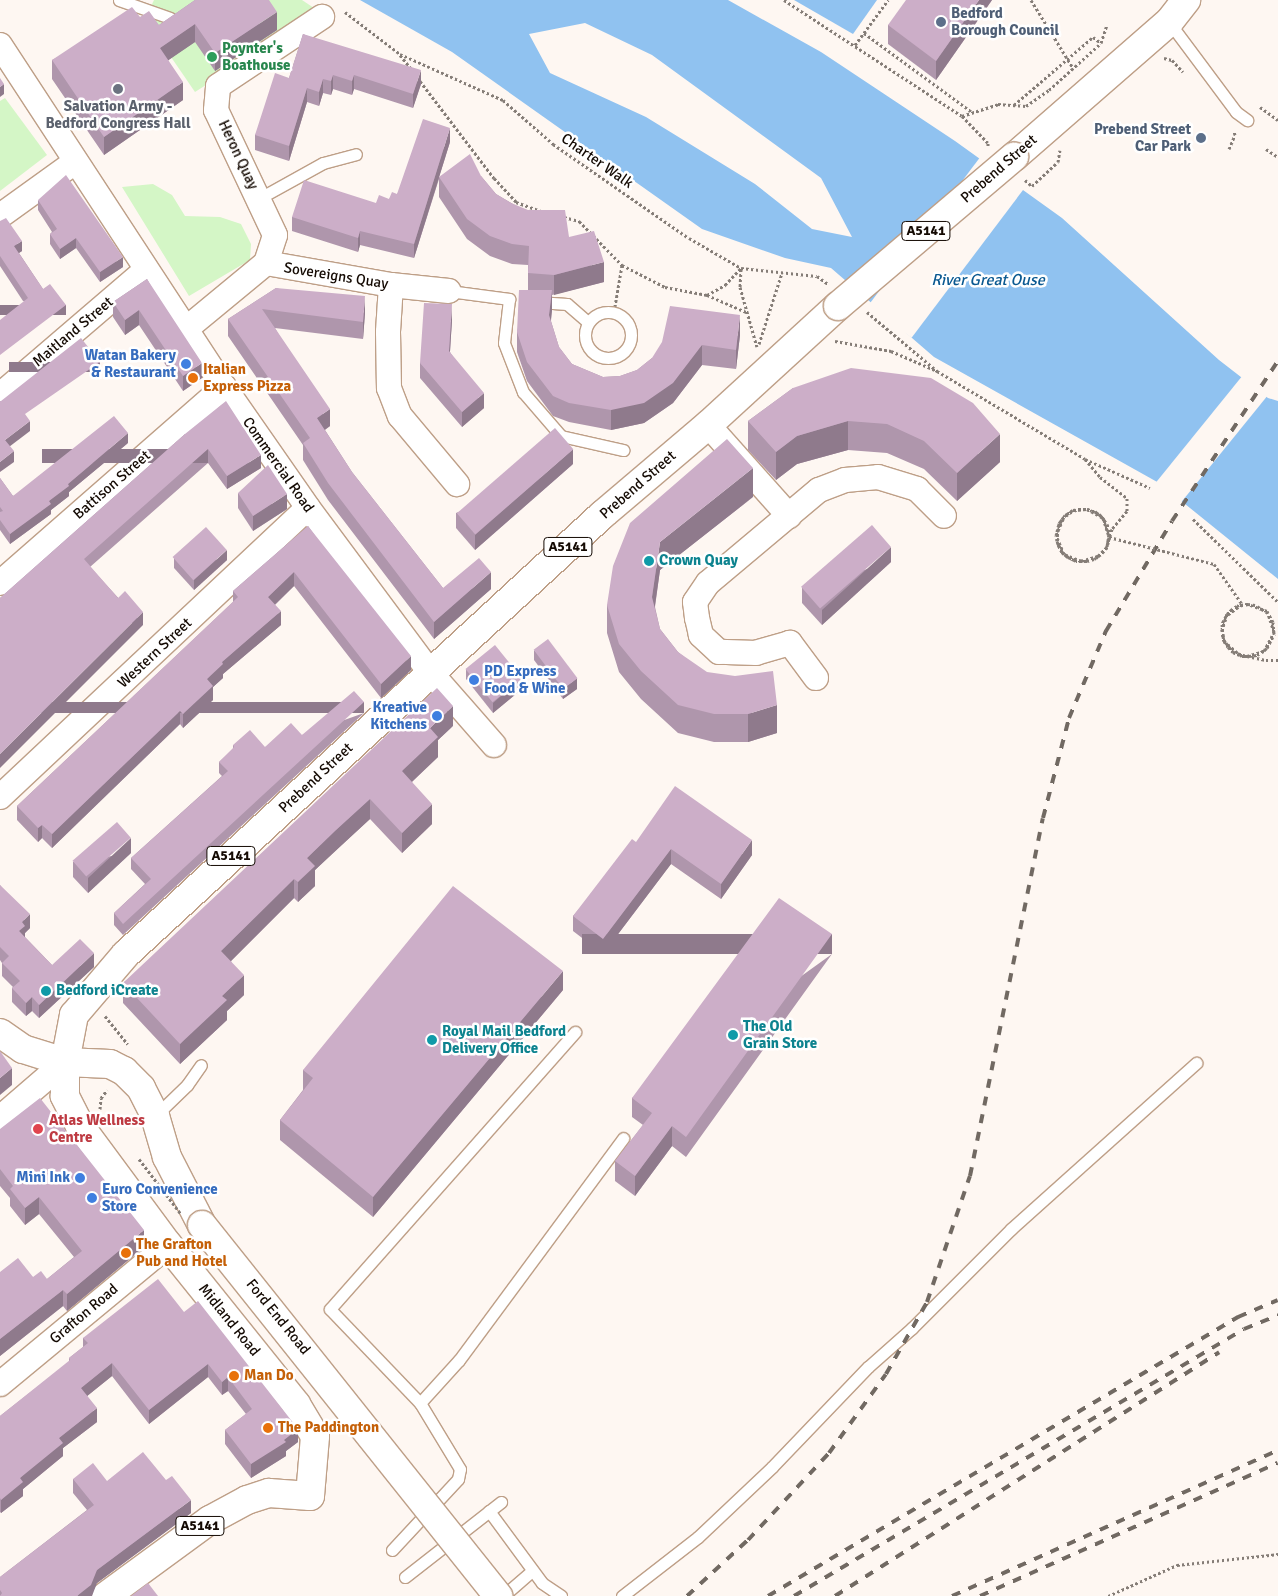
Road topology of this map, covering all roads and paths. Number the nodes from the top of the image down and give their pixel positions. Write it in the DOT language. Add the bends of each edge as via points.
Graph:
graph roads {
  1 [pos="119,0"];
  2 [pos="784,0"];
  3 [pos="888,0"];
  4 [pos="1031,0"];
  5 [pos="1186,0"];
  6 [pos="333,14"];
  7 [pos="170,18"];
  8 [pos="1169,22"];
  9 [pos="1107,25"];
  10 [pos="864,33"];
  11 [pos="1101,43"];
  12 [pos="0,45"];
  13 [pos="855,45"];
  14 [pos="400,54"];
  15 [pos="1073,68"];
  16 [pos="414,73"];
  17 [pos="418,79"];
  18 [pos="1014,105"];
  19 [pos="1257,105"];
  20 [pos="972,112"];
  21 [pos="1247,120"];
  22 [pos="1278,120"];
  23 [pos="1061,144"];
  24 [pos="1266,149"];
  25 [pos="356,154"];
  26 [pos="1278,157"];
  27 [pos="75,162"];
  28 [pos="1032,186"];
  29 [pos="258,199"];
  30 [pos="548,213"];
  31 [pos="556,215"];
  32 [pos="0,216"];
  33 [pos="266,264"];
  34 [pos="622,266"];
  35 [pos="741,268"];
  36 [pos="146,270"];
  37 [pos="392,285"];
  38 [pos="449,291"];
  39 [pos="707,295"];
  40 [pos="519,300"];
  41 [pos="614,312"];
  42 [pos="746,312"];
  43 [pos="588,322"];
  44 [pos="186,329"];
  45 [pos="832,341"];
  46 [pos="758,347"];
  47 [pos="754,355"];
  48 [pos="224,387"];
  49 [pos="0,394"];
  50 [pos="708,425"];
  51 [pos="623,450"];
  52 [pos="1085,459"];
  53 [pos="457,484"];
  54 [pos="1150,488"];
  55 [pos="308,508"];
  56 [pos="789,516"];
  57 [pos="944,516"];
  58 [pos="1194,519"];
  59 [pos="1109,533"];
  60 [pos="1109,539"];
  61 [pos="0,583"];
  62 [pos="1278,602"];
  63 [pos="1245,604"];
  64 [pos="1222,627"];
  65 [pos="1226,643"];
  66 [pos="1243,656"];
  67 [pos="1278,660"];
  68 [pos="430,672"];
  69 [pos="816,678"];
  70 [pos="494,745"];
  71 [pos="0,797"];
  72 [pos="575,1032"];
  73 [pos="0,1033"];
  74 [pos="65,1062"];
  75 [pos="1196,1063"];
  76 [pos="201,1065"];
  77 [pos="155,1116"];
  78 [pos="0,1118"];
  79 [pos="623,1138"];
  80 [pos="168,1245"];
  81 [pos="0,1384"];
  82 [pos="420,1403"];
  83 [pos="501,1502"];
  84 [pos="489,1511"];
  85 [pos="392,1550"];
  86 [pos="1278,1554"];
  87 [pos="532,1571"];
  88 [pos="405,1577"];
  89 [pos="106,1596"];
  90 [pos="498,1596"];
  91 [pos="503,1596"];
  92 [pos="561,1596"];
  93 [pos="622,1596"];
  94 [pos="1108,1596"];
  1 -- 7 [label="lane"];
  2 -- 13 [label="path"];
  3 -- 10 [label="path"];
  4 -- 15 [label="path, bridge"];
  5 -- 8 [label="main road, Prebend Street / A5141"];
  6 -- 14 [label="path, Charter Walk"];
  6 -- 29 [label="street, Heron Quay" via="218,86 216,110"];
  8 -- 21 [label="lane" via="1236,112"];
  8 -- 50 [label="main road, Prebend Street / A5141, bridge" via="838,306"];
  9 -- 11 [label="path"];
  10 -- 13 [label="path"];
  10 -- 20 [label="path"];
  11 -- 15 [label="path"];
  11 -- 18 [label="path" via="1093,37"];
  12 -- 27 [label="street, Commercial Road"];
  13 -- 20 [label="path" via="962,116"];
  14 -- 16 [label="path"];
  14 -- 35 [label="path, Charter Walk" via="503,100 553,144 689,238"];
  15 -- 18 [label="path" via="1026,106"];
  17 -- 30 [label="path" via="516,202"];
  18 -- 20 [label="path" via="998,104"];
  19 -- 22 [label="path"];
  23 -- 28 [label="path" via="1058,162"];
  24 -- 26 [label="path"];
  25 -- 29 [label="lane, Heron Quay" via="323,163"];
  27 -- 32 [label="street"];
  27 -- 36 [label="street, Commercial Road"];
  29 -- 33 [label="street, Heron Quay" via="275,235"];
  31 -- 34 [label="path" via="579,221"];
  33 -- 37 [label="street, Sovereigns Quay"];
  33 -- 44 [label="street, Sovereigns Quay"];
  34 -- 39 [label="path" via="665,286"];
  34 -- 41 [label="path"];
  35 -- 39 [label="path" via="725,285"];
  35 -- 42 [label="path" via="740,287"];
  35 -- 46 [label="path, Charter Walk" via="782,273"];
  36 -- 44 [label="street, Commercial Road"];
  36 -- 49 [label="street, Maitland Street"];
  37 -- 38 [label="street, Sovereigns Quay"];
  37 -- 53 [label="street" via="388,332 389,388 400,416"];
  38 -- 40 [label="lane, Sovereigns Quay"];
  39 -- 42 [label="path"];
  40 -- 43 [label="lane, Sovereigns Quay" via="567,304"];
  40 -- 51 [label="lane" via="504,343 523,392 560,436"];
  41 -- 43 [label="lane" via="600,313"];
  41 -- 43 [label="lane" via="623,317 632,336 629,346 612,359 592,352 585,332"];
  42 -- 46 [label="path"];
  44 -- 48 [label="street, Commercial Road"];
  45 -- 52 [label="path" via="892,352 937,371"];
  46 -- 47 [label="path, Charter Walk"];
  48 -- 55 [label="street, Commercial Road"];
  48 -- 61 [label="street, Battison Street"];
  50 -- 56 [label="street"];
  50 -- 68 [label="main road, Prebend Street / A5141" via="602,514"];
  52 -- 54 [label="path"];
  52 -- 60 [label="path" via="1100,477 1127,498 1127,510 1112,529"];
  55 -- 68 [label="street, Commercial Road"];
  55 -- 71 [label="street, Western Street"];
  56 -- 57 [label="street" via="819,490 845,480 878,477 917,489"];
  56 -- 69 [label="street" via="708,583 696,602 697,618 701,636 719,652 756,653 790,643"];
  58 -- 62 [label="path"];
  59 -- 60 [label="path, bridge"];
  59 -- 60 [label="path, bridge" via="1103,518 1091,510 1080,509 1067,514 1058,529 1059,546 1070,558 1084,561 1096,558 1104,551"];
  59 -- 63 [label="path, bridge" via="1109,537 1214,564"];
  63 -- 64 [label="path, bridge" via="1232,609"];
  63 -- 66 [label="path, bridge" via="1263,608 1269,614 1274,637 1259,654"];
  64 -- 65 [label="path"];
  64 -- 65 [label="path, bridge"];
  65 -- 66 [label="path, bridge" via="1233,652"];
  66 -- 67 [label="path"];
  68 -- 70 [label="street, Commercial Road"];
  68 -- 74 [label="main road, Prebend Street / A5141" via="126,954 74,1015"];
  72 -- 82 [label="lane" via="330,1309"];
  73 -- 74 [label="main road" via="23,1049"];
  74 -- 77 [label="main road, Ford End Road" via="110,1064 124,1071 141,1088"];
  74 -- 78 [label="street"];
  74 -- 80 [label="main road, Midland Road / A5141" via="65,1096 80,1126"];
  75 -- 93 [label="lane" via="1011,1229 698,1538"];
  76 -- 77 [label="lane" via="187,1085"];
  77 -- 90 [label="main road, Ford End Road, bridge" via="167,1157 202,1225 287,1327"];
  79 -- 82 [label="lane" via="459,1360"];
  80 -- 81 [label="street, Grafton Road"];
  80 -- 89 [label="main road, Midland Road / A5141" via="296,1404 315,1436 310,1496 268,1494 247,1500 210,1520"];
  82 -- 85 [label="lane" via="460,1469 458,1479"];
  83 -- 84 [label="lane"];
  84 -- 87 [label="lane"];
  84 -- 88 [label="lane"];
  86 -- 94 [label="path" via="1177,1565"];
  87 -- 91 [label="lane"];
  87 -- 92 [label="lane"];
}
